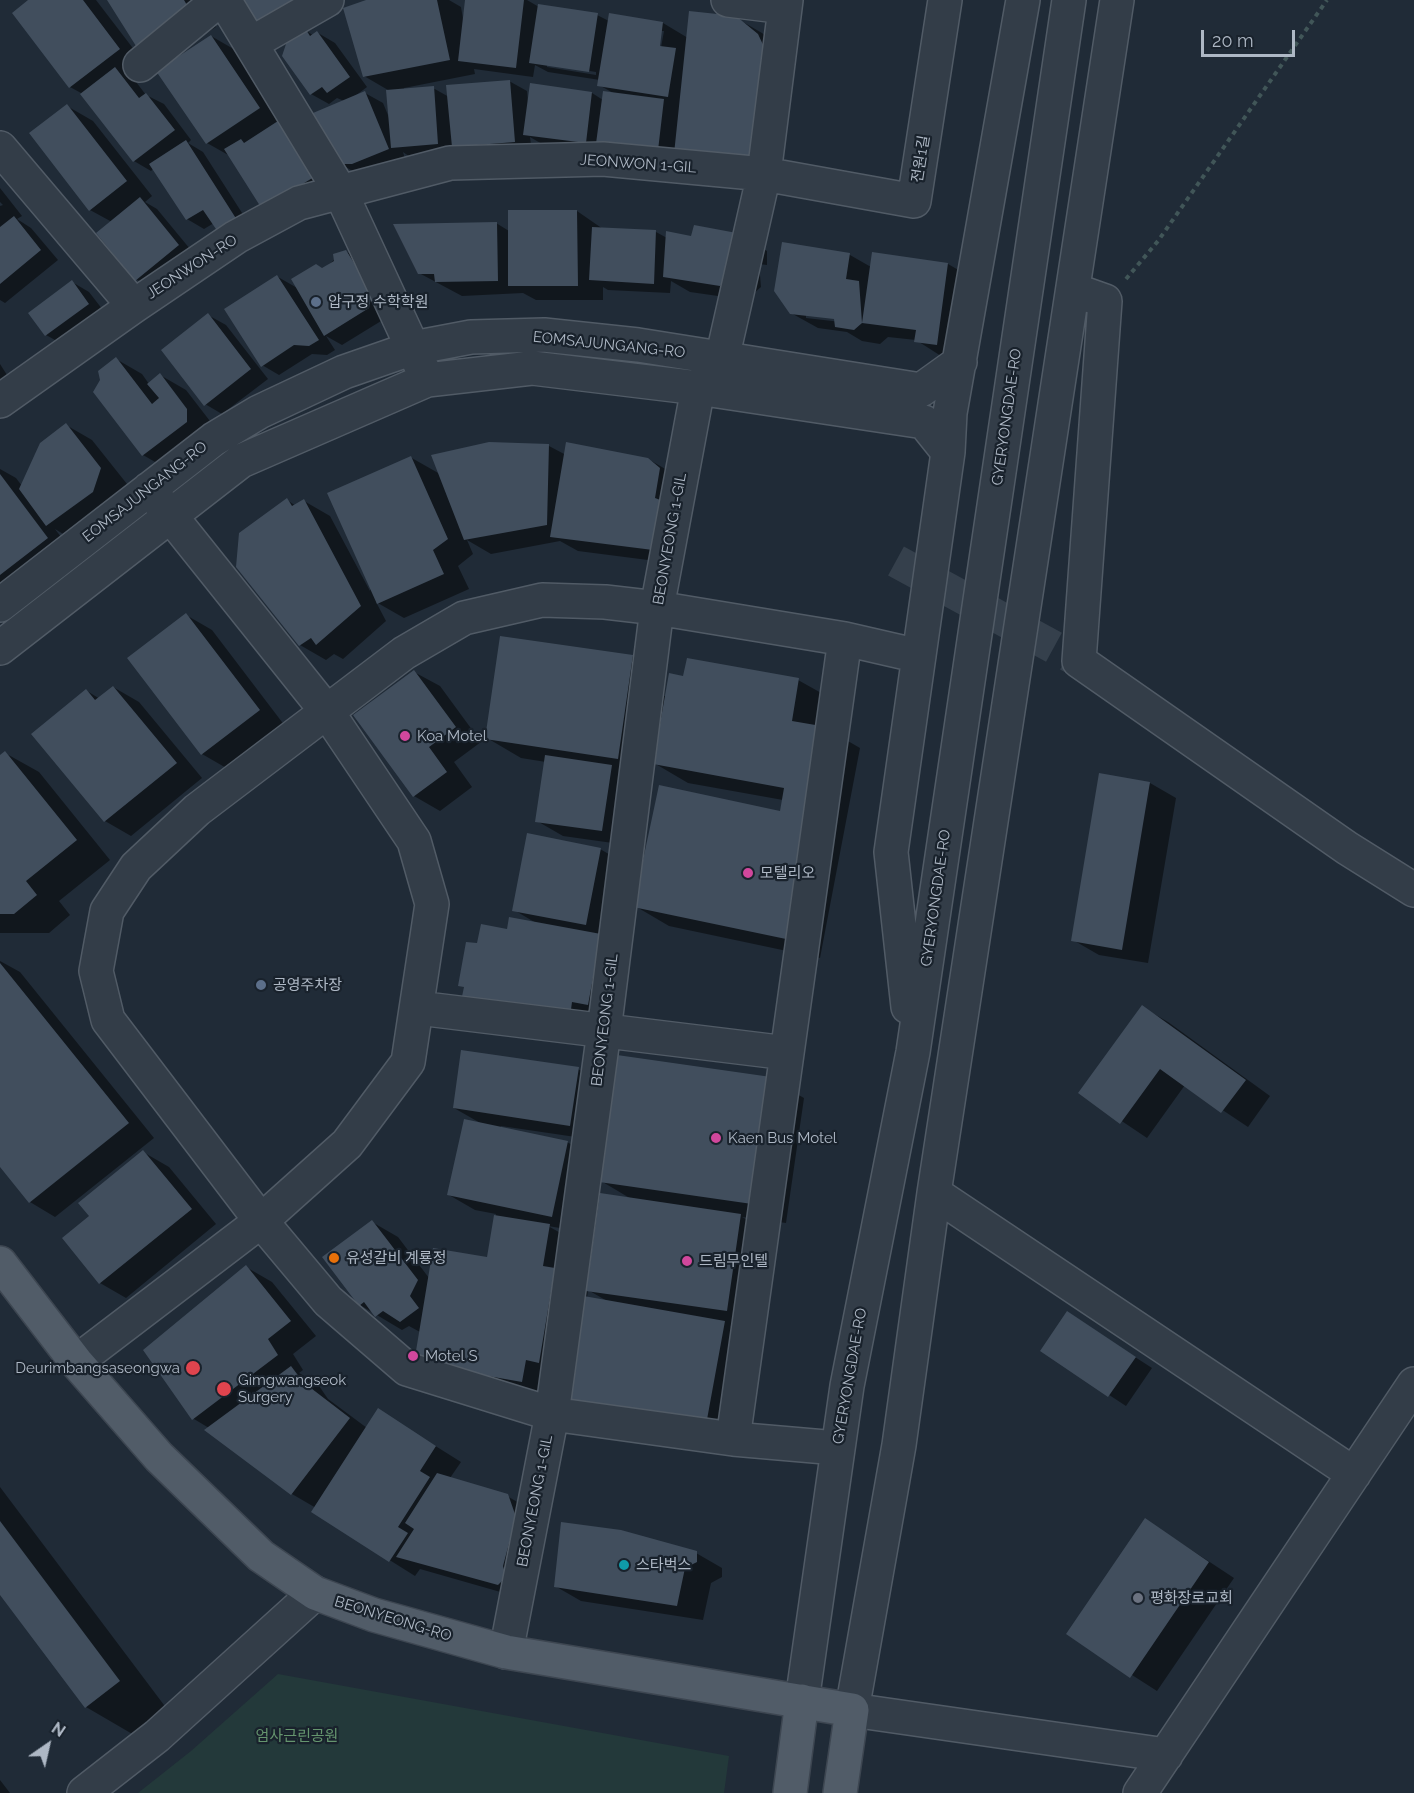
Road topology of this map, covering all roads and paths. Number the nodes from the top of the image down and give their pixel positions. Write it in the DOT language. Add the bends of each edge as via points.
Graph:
graph roads {
  1 [pos="222,0"];
  2 [pos="327,0"];
  3 [pos="728,0"];
  4 [pos="945,0"];
  5 [pos="1023,0"];
  6 [pos="1069,0"];
  7 [pos="1117,0"];
  8 [pos="1327,0"];
  9 [pos="786,3"];
  10 [pos="252,43"];
  11 [pos="140,65"];
  12 [pos="0,148"];
  13 [pos="764,174"];
  14 [pos="340,191"];
  15 [pos="1074,290"];
  16 [pos="1105,301"];
  17 [pos="134,306"];
  18 [pos="413,348"];
  19 [pos="722,359"];
  20 [pos="960,362"];
  21 [pos="427,380"];
  22 [pos="698,388"];
  23 [pos="0,401"];
  24 [pos="948,452"];
  25 [pos="149,489"];
  26 [pos="171,516"];
  27 [pos="0,605"];
  28 [pos="657,608"];
  29 [pos="845,639"];
  30 [pos="0,648"];
  31 [pos="920,656"];
  32 [pos="328,713"];
  33 [pos="1414,890"];
  34 [pos="418,1008"];
  35 [pos="604,1031"];
  36 [pos="913,1052"];
  37 [pos="787,1053"];
  38 [pos="934,1192"];
  39 [pos="261,1221"];
  40 [pos="0,1263"];
  41 [pos="76,1362"];
  42 [pos="1414,1384"];
  43 [pos="552,1414"];
  44 [pos="733,1439"];
  45 [pos="837,1448"];
  46 [pos="1354,1474"];
  47 [pos="315,1593"];
  48 [pos="506,1652"];
  49 [pos="802,1701"];
  50 [pos="852,1710"];
  51 [pos="1166,1755"];
  52 [pos="84,1793"];
  53 [pos="790,1793"];
  54 [pos="840,1793"];
  55 [pos="1140,1793"];
  1 -- 10 [label="street"];
  1 -- 11 [label="street"];
  2 -- 10 [label="street"];
  3 -- 9 [label="street"];
  4 -- 13 [label="street, 전원1길" via="914,201"];
  5 -- 20 [label="street"];
  6 -- 36 [label="street, GYERYONGDAE-RO"];
  7 -- 15 [label="street"];
  8 -- 16 [label="path" via="1158,241"];
  9 -- 13 [label="street"];
  10 -- 14 [label="street"];
  12 -- 17 [label="street, JEONWON-RO"];
  13 -- 14 [label="street, JEONWON 1-GIL" via="603,159 450,163"];
  13 -- 19 [label="street"];
  14 -- 17 [label="street, JEONWON-RO" via="299,203 236,237"];
  14 -- 18 [label="street"];
  15 -- 16 [label="street"];
  15 -- 38 [label="street"];
  16 -- 33 [label="street" via="1079,661 1347,848"];
  17 -- 23 [label="street"];
  18 -- 19 [label="street, EOMSAJUNGANG-RO" via="471,337 544,335"];
  18 -- 21 [label="street"];
  18 -- 25 [label="street, EOMSAJUNGANG-RO" via="344,372 259,412 214,439"];
  19 -- 20 [label="street, EOMSAJUNGANG-RO" via="921,390"];
  19 -- 22 [label="street"];
  20 -- 24 [label="street" via="950,413"];
  21 -- 22 [label="street, EOMSAJUNGANG-RO" via="532,368"];
  21 -- 26 [label="street, EOMSAJUNGANG-RO" via="241,461"];
  22 -- 24 [label="street, EOMSAJUNGANG-RO" via="924,422"];
  22 -- 28 [label="street, BEONYEONG 1-GIL"];
  24 -- 31 [label="street"];
  25 -- 26 [label="street"];
  25 -- 27 [label="street, EOMSAJUNGANG-RO"];
  26 -- 30 [label="street, EOMSAJUNGANG-RO"];
  26 -- 32 [label="street"];
  28 -- 29 [label="street"];
  28 -- 32 [label="street" via="542,600 464,618 404,653"];
  28 -- 35 [label="street, BEONYEONG 1-GIL"];
  29 -- 31 [label="street"];
  29 -- 37 [label="street"];
  31 -- 36 [label="street" via="891,852"];
  32 -- 34 [label="street" via="414,841 432,904"];
  32 -- 39 [label="street" via="198,810 136,867 107,911 96,971 108,1020"];
  34 -- 35 [label="street"];
  34 -- 39 [label="street" via="408,1062 347,1143"];
  35 -- 37 [label="street"];
  35 -- 43 [label="street, BEONYEONG 1-GIL"];
  36 -- 45 [label="street, GYERYONGDAE-RO"];
  37 -- 44 [label="street"];
  38 -- 46 [label="street"];
  38 -- 50 [label="street" via="899,1445"];
  39 -- 41 [label="street"];
  39 -- 43 [label="street" via="328,1301 408,1369"];
  40 -- 41 [label="main road, BEONYEONG-RO"];
  41 -- 47 [label="main road, BEONYEONG-RO" via="159,1457 261,1556"];
  42 -- 46 [label="street"];
  43 -- 44 [label="street"];
  43 -- 48 [label="street, BEONYEONG 1-GIL"];
  44 -- 45 [label="street"];
  45 -- 49 [label="street, GYERYONGDAE-RO"];
  46 -- 51 [label="street"];
  47 -- 48 [label="main road, BEONYEONG-RO" via="374,1616"];
  47 -- 52 [label="street" via="157,1736"];
  48 -- 49 [label="main road, BEONYEONG-RO"];
  49 -- 50 [label="main road, BEONYEONG-RO"];
  49 -- 53 [label="main road, GYERYONGDAE-RO"];
  50 -- 51 [label="street"];
  50 -- 54 [label="main road"];
  51 -- 55 [label="street"];
}
